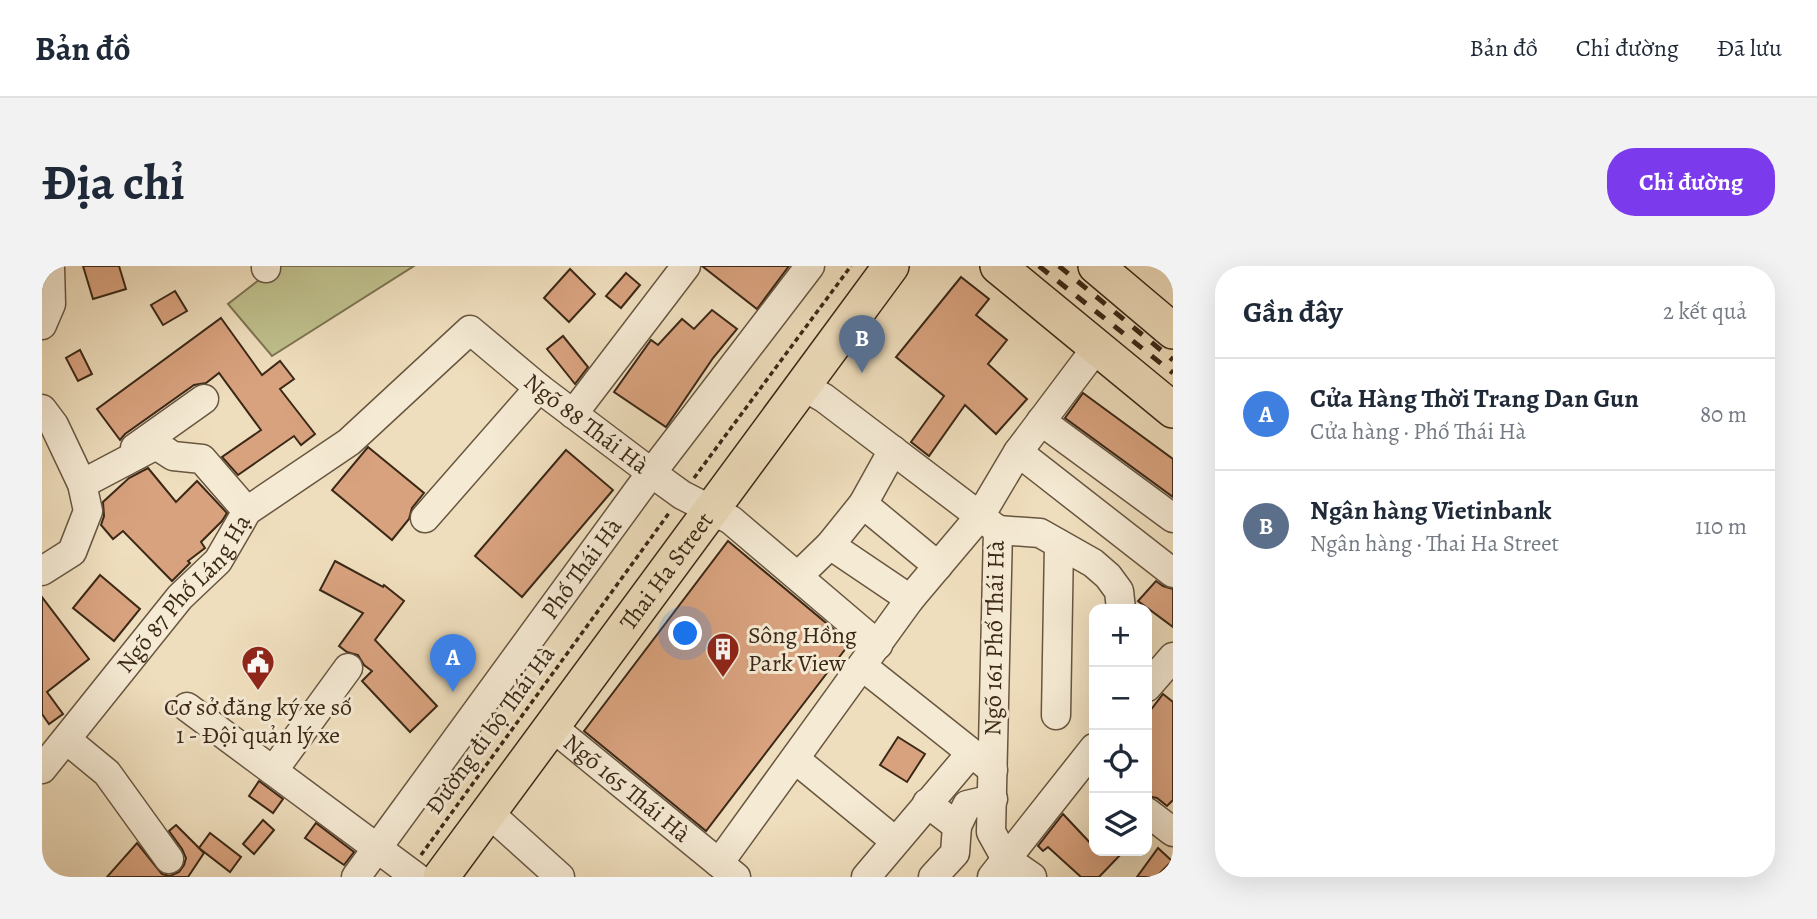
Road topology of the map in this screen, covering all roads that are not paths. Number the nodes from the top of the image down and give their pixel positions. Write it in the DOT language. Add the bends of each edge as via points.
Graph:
graph roads {
  1 [pos="50,266"];
  2 [pos="686,266"];
  3 [pos="810,266"];
  4 [pos="891,266"];
  5 [pos="998,266"];
  6 [pos="1096,266"];
  7 [pos="42,325"];
  8 [pos="470,330"];
  9 [pos="1173,331"];
  10 [pos="1097,347"];
  11 [pos="801,385"];
  12 [pos="539,388"];
  13 [pos="204,399"];
  14 [pos="1172,407"];
  15 [pos="42,409"];
  16 [pos="573,414"];
  17 [pos="1041,421"];
  18 [pos="893,450"];
  19 [pos="1018,452"];
  20 [pos="653,474"];
  21 [pos="79,477"];
  22 [pos="696,502"];
  23 [pos="863,505"];
  24 [pos="247,511"];
  25 [pos="425,518"];
  26 [pos="1173,518"];
  27 [pos="989,523"];
  28 [pos="1059,544"];
  29 [pos="830,545"];
  30 [pos="938,566"];
  31 [pos="42,571"];
  32 [pos="1173,573"];
  33 [pos="798,576"];
  34 [pos="910,599"];
  35 [pos="1120,604"];
  36 [pos="870,655"];
  37 [pos="1173,657"];
  38 [pos="348,668"];
  39 [pos="1152,681"];
  40 [pos="187,707"];
  41 [pos="1056,715"];
  42 [pos="551,726"];
  43 [pos="67,740"];
  44 [pos="795,759"];
  45 [pos="982,762"];
  46 [pos="1089,762"];
  47 [pos="42,769"];
  48 [pos="272,771"];
  49 [pos="993,799"];
  50 [pos="927,803"];
  51 [pos="489,813"];
  52 [pos="1152,816"];
  53 [pos="957,826"];
  54 [pos="1173,832"];
  55 [pos="895,841"];
  56 [pos="377,848"];
  57 [pos="169,859"];
  58 [pos="999,868"];
  59 [pos="727,870"];
  60 [pos="422,875"];
  61 [pos="356,877"];
  62 [pos="560,877"];
  63 [pos="866,877"];
  64 [pos="933,877"];
  65 [pos="1032,877"];
  1 -- 7 [label="street" via="51,304"];
  2 -- 16 [label="street"];
  3 -- 20 [label="street, Phố Thái Hà"];
  4 -- 11 [label="main road, Thai Ha Street"];
  5 -- 10 [label="main road"];
  6 -- 9 [label="main road"];
  8 -- 12 [label="street, Ngõ 88 Thái Hà"];
  8 -- 24 [label="street, Ngõ 87 Phố Láng Hạ" via="349,442"];
  10 -- 14 [label="main road"];
  10 -- 17 [label="street"];
  11 -- 18 [label="street, Ngõ 161 Phố Thái Hà"];
  11 -- 22 [label="main road, Thai Ha Street"];
  12 -- 16 [label="street, Ngõ 88 Thái Hà"];
  12 -- 25 [label="street"];
  13 -- 21 [label="street" via="125,455"];
  15 -- 21 [label="street"];
  16 -- 20 [label="street, Ngõ 88 Thái Hà"];
  17 -- 19 [label="street"];
  17 -- 26 [label="street"];
  18 -- 23 [label="street"];
  18 -- 27 [label="street, Ngõ 161 Phố Thái Hà"];
  19 -- 27 [label="street"];
  19 -- 32 [label="street"];
  20 -- 22 [label="street, Ngõ 88 Thái Hà"];
  20 -- 56 [label="street, Phố Thái Hà"];
  21 -- 24 [label="street" via="156,445 173,456 202,459"];
  21 -- 31 [label="street" via="88,511 72,552"];
  22 -- 33 [label="street, Ngõ 88 Thái Hà" via="731,520"];
  22 -- 42 [label="main road, Thai Ha Street"];
  23 -- 29 [label="street"];
  23 -- 30 [label="street"];
  24 -- 43 [label="street, Ngõ 87 Phố Láng Hạ" via="218,561 180,597"];
  27 -- 28 [label="street" via="1040,533"];
  27 -- 30 [label="street"];
  27 -- 45 [label="street, Ngõ 161 Phố Thái Hà"];
  28 -- 35 [label="street" via="1108,576 1119,591"];
  28 -- 41 [label="street"];
  29 -- 33 [label="street"];
  29 -- 34 [label="street"];
  30 -- 34 [label="street"];
  33 -- 36 [label="street, Ngõ 88 Thái Hà"];
  34 -- 36 [label="street"];
  36 -- 44 [label="street"];
  36 -- 45 [label="street, Ngõ 88 Thái Hà"];
  37 -- 39 [label="street"];
  38 -- 48 [label="street"];
  40 -- 48 [label="street"];
  42 -- 51 [label="main road, Thai Ha Street"];
  42 -- 59 [label="street, Ngõ 165 Thái Hà"];
  43 -- 47 [label="street, Ngõ 87 Phố Láng Hạ"];
  43 -- 57 [label="street" via="107,773"];
  44 -- 55 [label="street"];
  44 -- 59 [label="street"];
  45 -- 49 [label="street, Ngõ 161 Phố Thái Hà"];
  45 -- 50 [label="street"];
  46 -- 58 [label="street"];
  48 -- 56 [label="street"];
  49 -- 53 [label="street" via="967,805"];
  49 -- 58 [label="street, Ngõ 161 Phố Thái Hà" via="991,832"];
  50 -- 53 [label="street"];
  50 -- 55 [label="street"];
  51 -- 60 [label="main road, Thai Ha Street"];
  51 -- 62 [label="street"];
  52 -- 54 [label="street"];
  53 -- 64 [label="street" via="955,853"];
  55 -- 63 [label="street"];
  56 -- 60 [label="street"];
  56 -- 61 [label="street, Phố Thái Hà"];
  58 -- 65 [label="street"];
}
